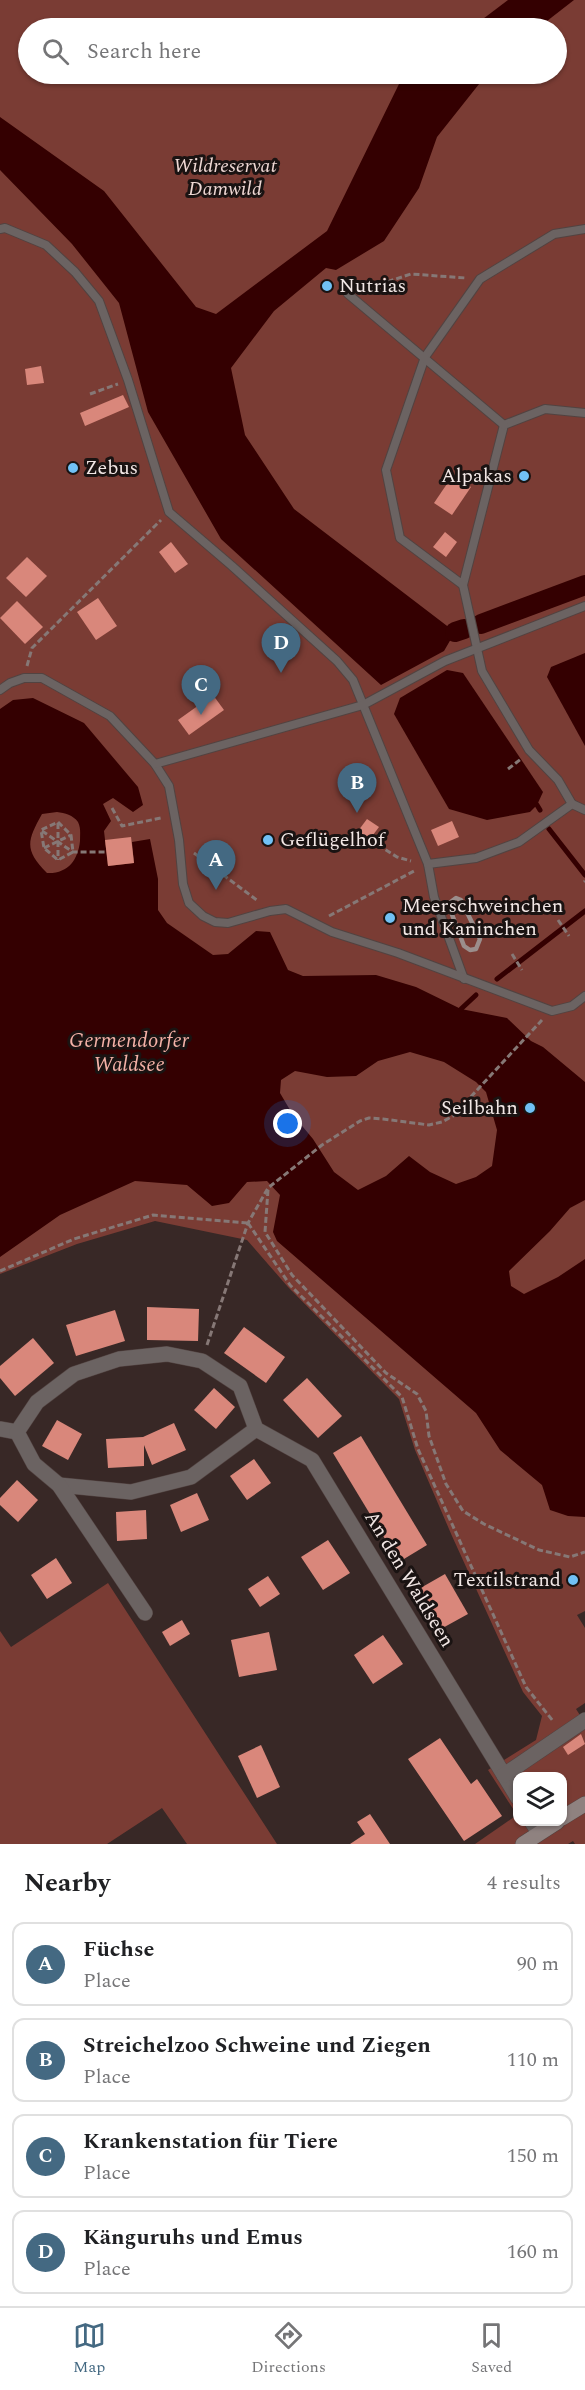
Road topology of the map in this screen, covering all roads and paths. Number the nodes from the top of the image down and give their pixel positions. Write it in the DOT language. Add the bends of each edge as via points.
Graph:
graph roads {
  1 [pos="0,229"];
  2 [pos="585,229"];
  3 [pos="480,279"];
  4 [pos="348,294"];
  5 [pos="425,357"];
  6 [pos="128,381"];
  7 [pos="90,394"];
  8 [pos="585,413"];
  9 [pos="504,424"];
  10 [pos="169,512"];
  11 [pos="463,585"];
  12 [pos="585,606"];
  13 [pos="476,647"];
  14 [pos="24,678"];
  15 [pos="0,690"];
  16 [pos="363,705"];
  17 [pos="525,757"];
  18 [pos="155,764"];
  19 [pos="508,769"];
  20 [pos="572,804"];
  21 [pos="112,808"];
  22 [pos="585,810"];
  23 [pos="174,815"];
  24 [pos="58,822"];
  25 [pos="41,830"];
  26 [pos="71,835"];
  27 [pos="179,840"];
  28 [pos="58,841"];
  29 [pos="378,844"];
  30 [pos="44,848"];
  31 [pos="73,852"];
  32 [pos="106,852"];
  33 [pos="58,860"];
  34 [pos="428,864"];
  35 [pos="270,910"];
  36 [pos="558,920"];
  37 [pos="316,923"];
  38 [pos="568,936"];
  39 [pos="512,954"];
  40 [pos="522,970"];
  41 [pos="464,979"];
  42 [pos="585,996"];
  43 [pos="530,1032"];
  44 [pos="268,1188"];
  45 [pos="248,1223"];
  46 [pos="0,1271"];
  47 [pos="202,1361"];
  48 [pos="0,1429"];
  49 [pos="255,1429"];
  50 [pos="17,1432"];
  51 [pos="59,1485"];
  52 [pos="585,1552"];
  53 [pos="146,1613"];
  54 [pos="585,1720"];
  55 [pos="563,1734"];
  56 [pos="504,1775"];
  57 [pos="513,1789"];
  58 [pos="585,1804"];
  59 [pos="567,1815"];
  60 [pos="535,1827"];
  61 [pos="523,1844"];
  1 -- 6 [label="lane" via="46,245 75,272 99,301"];
  2 -- 3 [label="lane" via="554,234"];
  3 -- 4 [label="path" via="411,274"];
  3 -- 5 [label="lane"];
  4 -- 5 [label="lane"];
  5 -- 9 [label="lane"];
  5 -- 11 [label="lane" via="386,470 400,538"];
  6 -- 7 [label="path"];
  6 -- 10 [label="lane"];
  8 -- 9 [label="lane" via="545,409"];
  9 -- 11 [label="lane"];
  10 -- 14 [label="path" via="32,648"];
  10 -- 16 [label="lane" via="336,662 353,680"];
  11 -- 13 [label="lane"];
  12 -- 13 [label="lane"];
  13 -- 16 [label="lane"];
  13 -- 20 [label="lane" via="482,671 529,750 558,780"];
  14 -- 15 [label="lane"];
  14 -- 18 [label="lane" via="42,678 110,716"];
  16 -- 18 [label="lane"];
  16 -- 34 [label="lane"];
  17 -- 19 [label="path"];
  18 -- 23 [label="lane" via="169,786"];
  20 -- 22 [label="lane"];
  20 -- 34 [label="lane" via="519,842 476,858"];
  21 -- 23 [label="path" via="123,826"];
  23 -- 27 [label="lane"];
  24 -- 25 [label="path"];
  24 -- 26 [label="path"];
  24 -- 28 [label="path"];
  25 -- 28 [label="path"];
  25 -- 30 [label="path"];
  26 -- 28 [label="path"];
  26 -- 31 [label="path"];
  27 -- 35 [label="path"];
  27 -- 35 [label="lane" via="189,903 203,916 228,923"];
  28 -- 30 [label="path"];
  28 -- 31 [label="path"];
  28 -- 33 [label="path"];
  29 -- 34 [label="path" via="397,857"];
  30 -- 33 [label="path"];
  31 -- 32 [label="path"];
  31 -- 33 [label="path"];
  34 -- 37 [label="path"];
  34 -- 41 [label="lane" via="434,897"];
  35 -- 37 [label="lane" via="286,909"];
  36 -- 38 [label="path"];
  37 -- 41 [label="lane"];
  39 -- 40 [label="path"];
  41 -- 42 [label="lane" via="552,1011 572,1006"];
  43 -- 44 [label="path" via="453,1116 429,1125 369,1118 360,1121"];
  44 -- 45 [label="path"];
  44 -- 52 [label="path" via="265,1232 292,1275 386,1373 417,1394 426,1411 429,1436 446,1484 463,1511 539,1550 570,1557"];
  45 -- 46 [label="path" via="153,1215 74,1239"];
  45 -- 47 [label="path"];
  45 -- 55 [label="path" via="290,1285 402,1397 418,1449 526,1687"];
  47 -- 49 [label="street" via="240,1386"];
  47 -- 50 [label="street" via="167,1354 119,1359 74,1374 37,1402"];
  48 -- 50 [label="street"];
  49 -- 51 [label="street" via="191,1477 131,1492"];
  49 -- 56 [label="street, An den Waldseen" via="312,1460"];
  50 -- 51 [label="street" via="34,1464"];
  51 -- 53 [label="street"];
  54 -- 55 [label="street"];
  55 -- 56 [label="street"];
  56 -- 57 [label="street, An den Waldseen"];
  58 -- 59 [label="main road"];
  60 -- 61 [label="main road"];
}
